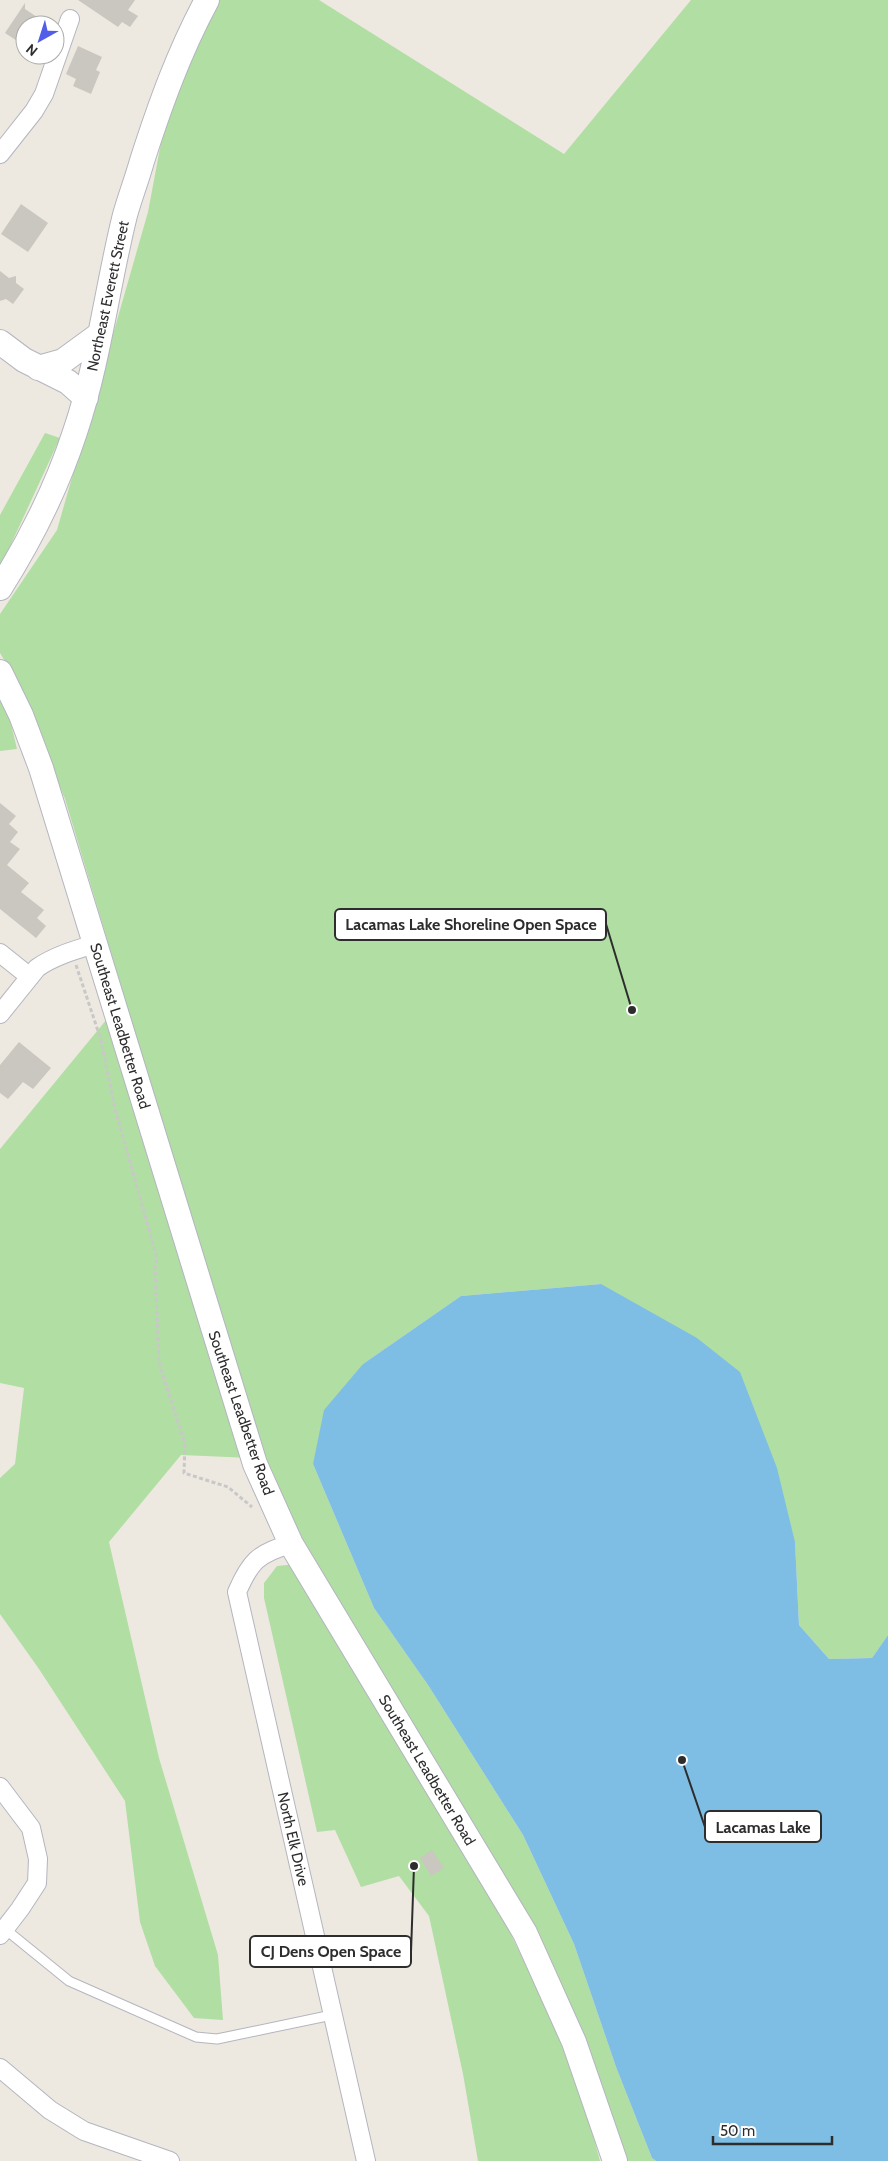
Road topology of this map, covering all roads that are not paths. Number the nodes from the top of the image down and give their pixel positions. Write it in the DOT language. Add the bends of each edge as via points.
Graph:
graph roads {
  1 [pos="207,0"];
  2 [pos="70,19"];
  3 [pos="0,154"];
  4 [pos="100,334"];
  5 [pos="0,342"];
  6 [pos="0,360"];
  7 [pos="38,368"];
  8 [pos="86,398"];
  9 [pos="0,588"];
  10 [pos="0,672"];
  11 [pos="95,944"];
  12 [pos="0,953"];
  13 [pos="30,977"];
  14 [pos="0,1014"];
  15 [pos="291,1544"];
  16 [pos="0,1787"];
  17 [pos="3,1932"];
  18 [pos="332,2015"];
  19 [pos="0,2068"];
  20 [pos="170,2161"];
  21 [pos="366,2161"];
  22 [pos="615,2161"];
  1 -- 4 [label="street, Northeast Everett Street" via="189,34 158,111 126,214"];
  2 -- 3 [label="street" via="44,94"];
  4 -- 7 [label="street" via="63,361"];
  4 -- 8 [label="street, Northeast Everett Street"];
  5 -- 7 [label="street"];
  6 -- 8 [label="street" via="63,396"];
  7 -- 8 [label="street" via="68,382"];
  8 -- 9 [label="street, Northeast Everett Street" via="45,507"];
  10 -- 11 [label="street, Southeast Leadbetter Road" via="22,714 36,754"];
  11 -- 13 [label="street" via="43,963"];
  11 -- 15 [label="street, Southeast Leadbetter Road" via="228,1379 256,1464"];
  12 -- 13 [label="street"];
  13 -- 14 [label="street"];
  15 -- 18 [label="street, North Elk Drive" via="269,1550 247,1569 237,1592"];
  15 -- 22 [label="street, Southeast Leadbetter Road" via="524,1933 574,2042"];
  16 -- 17 [label="street" via="31,1828 38,1859 37,1882"];
  17 -- 18 [label="lane" via="69,1981 196,2037 217,2039"];
  18 -- 21 [label="street, North Elk Drive"];
  19 -- 20 [label="street" via="50,2110 84,2131"];
}
